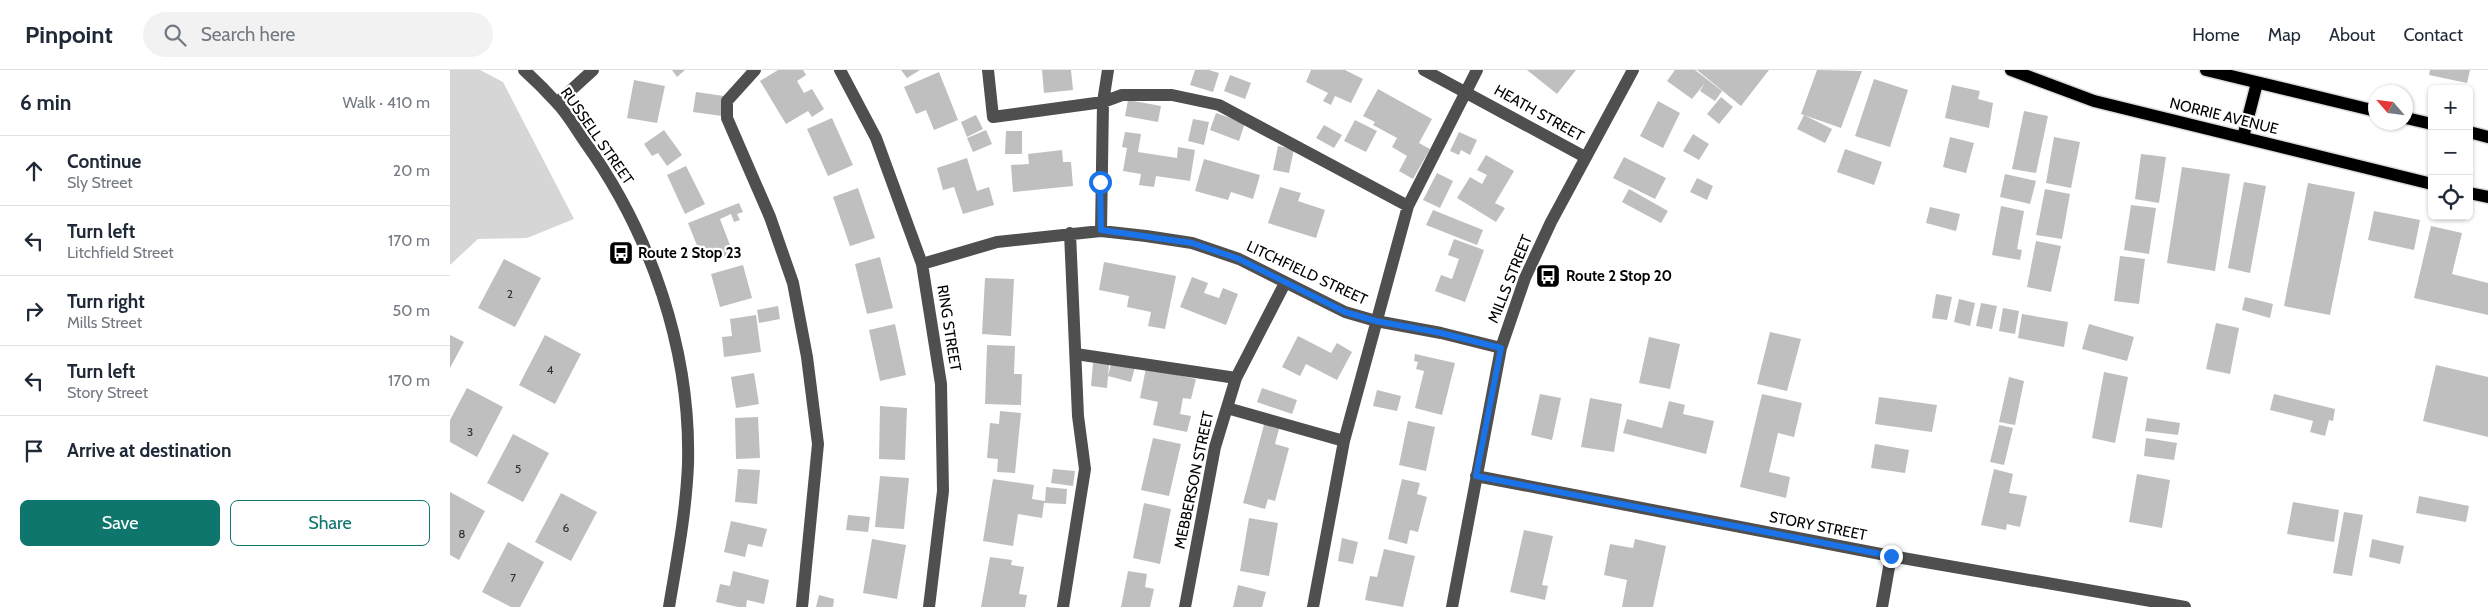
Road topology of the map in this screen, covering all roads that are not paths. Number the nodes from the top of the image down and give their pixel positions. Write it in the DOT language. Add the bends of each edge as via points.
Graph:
graph roads {
  1 [pos="524,70"];
  2 [pos="593,70"];
  3 [pos="755,70"];
  4 [pos="840,70"];
  5 [pos="988,70"];
  6 [pos="1108,70"];
  7 [pos="1424,70"];
  8 [pos="1478,70"];
  9 [pos="1633,70"];
  10 [pos="2011,70"];
  11 [pos="2206,70"];
  12 [pos="2256,83"];
  13 [pos="1466,92"];
  14 [pos="1103,102"];
  15 [pos="558,103"];
  16 [pos="2368,109"];
  17 [pos="2413,120"];
  18 [pos="2428,123"];
  19 [pos="2473,133"];
  20 [pos="2243,137"];
  21 [pos="2488,137"];
  22 [pos="1585,157"];
  23 [pos="2428,183"];
  24 [pos="2473,194"];
  25 [pos="2488,197"];
  26 [pos="1408,206"];
  27 [pos="1101,230"];
  28 [pos="1070,233"];
  29 [pos="922,264"];
  30 [pos="1285,283"];
  31 [pos="1376,321"];
  32 [pos="1501,348"];
  33 [pos="1076,354"];
  34 [pos="1236,378"];
  35 [pos="1226,408"];
  36 [pos="1344,441"];
  37 [pos="1476,476"];
  38 [pos="1891,556"];
  39 [pos="669,607"];
  40 [pos="802,607"];
  41 [pos="929,607"];
  42 [pos="1063,607"];
  43 [pos="1185,607"];
  44 [pos="1313,607"];
  45 [pos="1452,607"];
  46 [pos="1882,607"];
  47 [pos="2185,607"];
  1 -- 15 [label="street, RUSSELL STREET"];
  2 -- 15 [label="street"];
  3 -- 40 [label="street" via="728,102 727,118 770,217 793,283 807,357 818,444"];
  4 -- 29 [label="street, RING STREET" via="876,138"];
  5 -- 14 [label="street" via="993,118"];
  6 -- 14 [label="street"];
  7 -- 13 [label="street, HEATH STREET"];
  8 -- 13 [label="street"];
  9 -- 22 [label="street, MILLS STREET"];
  10 -- 20 [label="main road, NORRIE AVENUE" via="2094,101"];
  11 -- 12 [label="main road"];
  12 -- 16 [label="main road"];
  12 -- 20 [label="main road"];
  13 -- 22 [label="street, HEATH STREET"];
  13 -- 26 [label="street"];
  14 -- 26 [label="street" via="1122,95 1172,95 1219,105"];
  14 -- 27 [label="street"];
  15 -- 39 [label="street, RUSSELL STREET" via="610,177 626,206 667,310 685,392 688,463 684,521"];
  17 -- 18 [label="main road"];
  19 -- 21 [label="main road"];
  20 -- 23 [label="main road, NORRIE AVENUE"];
  22 -- 32 [label="street, MILLS STREET" via="1525,278"];
  24 -- 25 [label="main road"];
  26 -- 31 [label="street"];
  27 -- 28 [label="street, LITCHFIELD STREET"];
  27 -- 30 [label="street, LITCHFIELD STREET" via="1192,243 1239,259"];
  28 -- 29 [label="street, LITCHFIELD STREET" via="997,242"];
  28 -- 33 [label="street"];
  29 -- 41 [label="street, RING STREET" via="941,384 943,491"];
  30 -- 31 [label="street, LITCHFIELD STREET" via="1345,312"];
  30 -- 34 [label="street, MEBBERSON STREET"];
  31 -- 32 [label="street, LITCHFIELD STREET"];
  31 -- 36 [label="street"];
  32 -- 37 [label="street, MILLS STREET"];
  33 -- 34 [label="street"];
  33 -- 42 [label="street" via="1078,416 1085,469"];
  34 -- 35 [label="street, MEBBERSON STREET"];
  35 -- 36 [label="street"];
  35 -- 43 [label="street, MEBBERSON STREET" via="1215,447"];
  36 -- 44 [label="street"];
  37 -- 38 [label="street, STORY STREET"];
  37 -- 45 [label="street, MILLS STREET"];
  38 -- 46 [label="street"];
  38 -- 47 [label="street, STORY STREET"];
}
